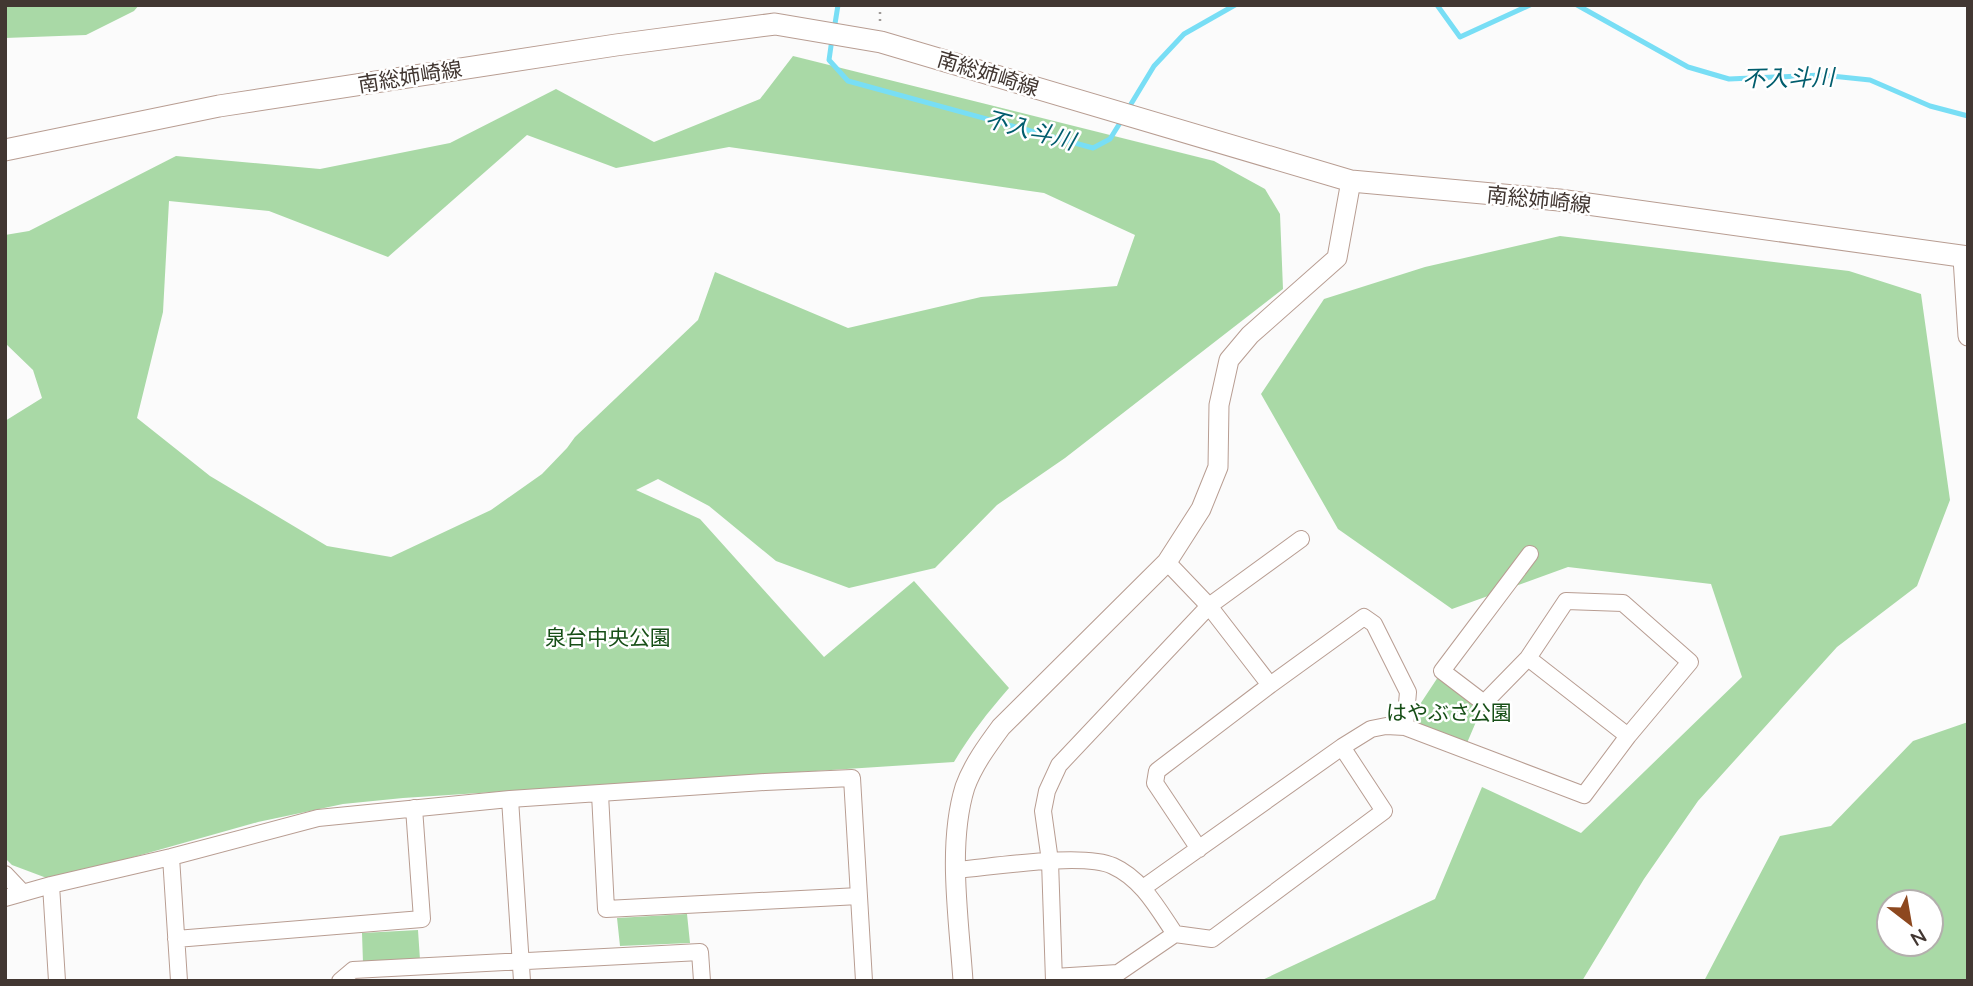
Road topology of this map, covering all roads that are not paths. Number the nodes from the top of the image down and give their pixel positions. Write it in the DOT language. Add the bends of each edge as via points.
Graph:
graph roads {
  1 [pos="5,150"];
  2 [pos="1351,181"];
  3 [pos="1966,258"];
  4 [pos="1968,336"];
  5 [pos="1301,539"];
  6 [pos="1530,554"];
  7 [pos="1167,562"];
  8 [pos="1209,606"];
  9 [pos="1528,658"];
  10 [pos="1270,685"];
  11 [pos="1405,727"];
  12 [pos="1628,736"];
  13 [pos="1342,747"];
  14 [pos="600,793"];
  15 [pos="509,799"];
  16 [pos="414,808"];
  17 [pos="1199,849"];
  18 [pos="171,857"];
  19 [pos="1050,862"];
  20 [pos="956,870"];
  21 [pos="5,874"];
  22 [pos="51,885"];
  23 [pos="1143,888"];
  24 [pos="23,893"];
  25 [pos="859,895"];
  26 [pos="5,898"];
  27 [pos="1175,934"];
  28 [pos="176,939"];
  29 [pos="521,960"];
  30 [pos="1120,977"];
  31 [pos="1054,979"];
  32 [pos="57,981"];
  33 [pos="179,981"];
  34 [pos="340,981"];
  35 [pos="522,981"];
  36 [pos="702,981"];
  37 [pos="863,981"];
  38 [pos="962,981"];
  1 -- 2 [label="main road, 南総姉崎線" via="219,106 775,24 881,41"];
  2 -- 3 [label="main road, 南総姉崎線" via="1559,200"];
  2 -- 7 [label="street" via="1337,258 1250,335 1229,360 1219,405 1217,467 1201,509"];
  3 -- 4 [label="street"];
  5 -- 8 [label="street"];
  6 -- 9 [label="street" via="1442,671 1484,703"];
  7 -- 8 [label="street"];
  7 -- 20 [label="street" via="1017,710 979,757 956,826"];
  8 -- 10 [label="street"];
  8 -- 19 [label="street" via="1059,765 1046,791 1043,811"];
  9 -- 12 [label="street"];
  9 -- 12 [label="street" via="1566,601 1623,603 1690,662"];
  10 -- 11 [label="street" via="1364,617 1374,624 1408,692"];
  10 -- 17 [label="street" via="1157,771 1155,783"];
  11 -- 12 [label="street" via="1584,795"];
  11 -- 13 [label="street" via="1371,729"];
  13 -- 17 [label="street"];
  13 -- 27 [label="street" via="1384,811 1212,939"];
  14 -- 15 [label="street"];
  14 -- 25 [label="street" via="606,909"];
  14 -- 25 [label="street" via="852,778"];
  15 -- 16 [label="street"];
  15 -- 29 [label="street"];
  16 -- 18 [label="street" via="318,818"];
  16 -- 28 [label="street" via="422,919"];
  17 -- 23 [label="street"];
  18 -- 22 [label="street"];
  18 -- 28 [label="street"];
  19 -- 20 [label="street"];
  19 -- 23 [label="street" via="1087,860 1112,866"];
  19 -- 31 [label="street"];
  20 -- 38 [label="street"];
  21 -- 24 [label="street"];
  22 -- 24 [label="street"];
  22 -- 32 [label="street"];
  23 -- 27 [label="street"];
  24 -- 26 [label="street"];
  25 -- 37 [label="street"];
  27 -- 30 [label="street"];
  28 -- 33 [label="street"];
  29 -- 34 [label="street" via="353,970"];
  29 -- 35 [label="street"];
  29 -- 36 [label="street" via="700,952"];
  30 -- 31 [label="street"];
}
